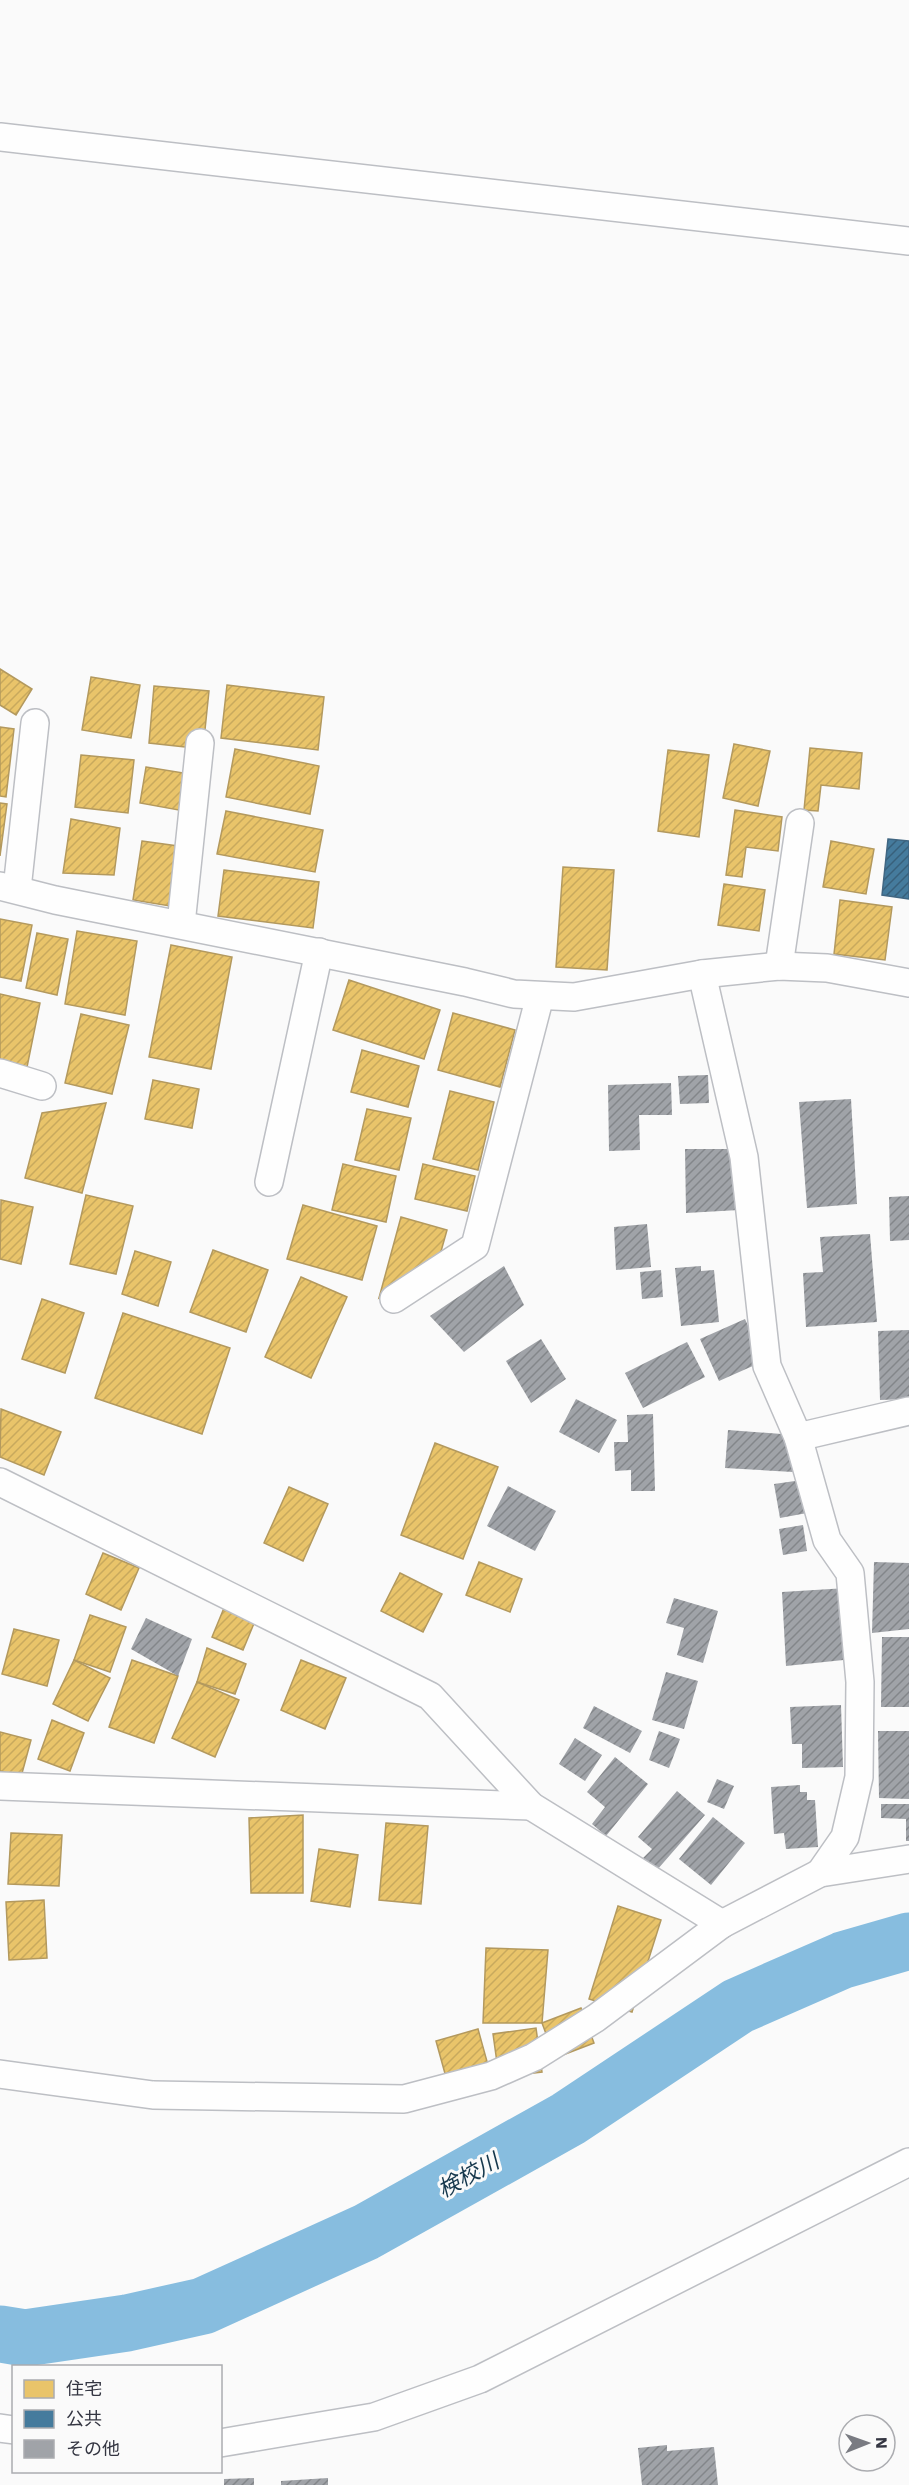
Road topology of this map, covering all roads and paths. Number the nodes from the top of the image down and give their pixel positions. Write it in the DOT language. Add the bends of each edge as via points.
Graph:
graph roads {
  1 [pos="0,137"];
  2 [pos="909,241"];
  3 [pos="35,723"];
  4 [pos="200,743"];
  5 [pos="800,823"];
  6 [pos="9,887"];
  7 [pos="181,924"];
  8 [pos="319,952"];
  9 [pos="778,966"];
  10 [pos="702,974"];
  11 [pos="909,983"];
  12 [pos="540,996"];
  13 [pos="0,1073"];
  14 [pos="42,1086"];
  15 [pos="269,1182"];
  16 [pos="394,1299"];
  17 [pos="909,1412"];
  18 [pos="798,1437"];
  19 [pos="0,1482"];
  20 [pos="0,1786"];
  21 [pos="531,1806"];
  22 [pos="909,1859"];
  23 [pos="820,1873"];
  24 [pos="722,1924"];
  25 [pos="0,2074"];
  26 [pos="909,2162"];
  27 [pos="222,2444"];
  1 -- 2 [label="street"];
  3 -- 6 [label="street"];
  4 -- 7 [label="street"];
  5 -- 9 [label="street"];
  6 -- 7 [label="street" via="55,900"];
  7 -- 8 [label="street"];
  8 -- 12 [label="street" via="514,994"];
  8 -- 15 [label="street"];
  9 -- 10 [label="street"];
  9 -- 11 [label="street" via="828,968"];
  10 -- 12 [label="street" via="574,997"];
  10 -- 18 [label="street" via="744,1158 767,1366"];
  12 -- 16 [label="street" via="475,1246"];
  13 -- 14 [label="street"];
  17 -- 18 [label="street"];
  18 -- 23 [label="street" via="827,1540 850,1574 860,1682 859,1777 845,1837"];
  19 -- 21 [label="street" via="430,1696"];
  20 -- 21 [label="street"];
  21 -- 24 [label="street"];
  22 -- 23 [label="street"];
  23 -- 24 [label="street"];
  24 -- 25 [label="street" via="596,2018 534,2057 491,2076 404,2099 153,2095"];
  26 -- 27 [label="street" via="480,2379 374,2417"];
}
